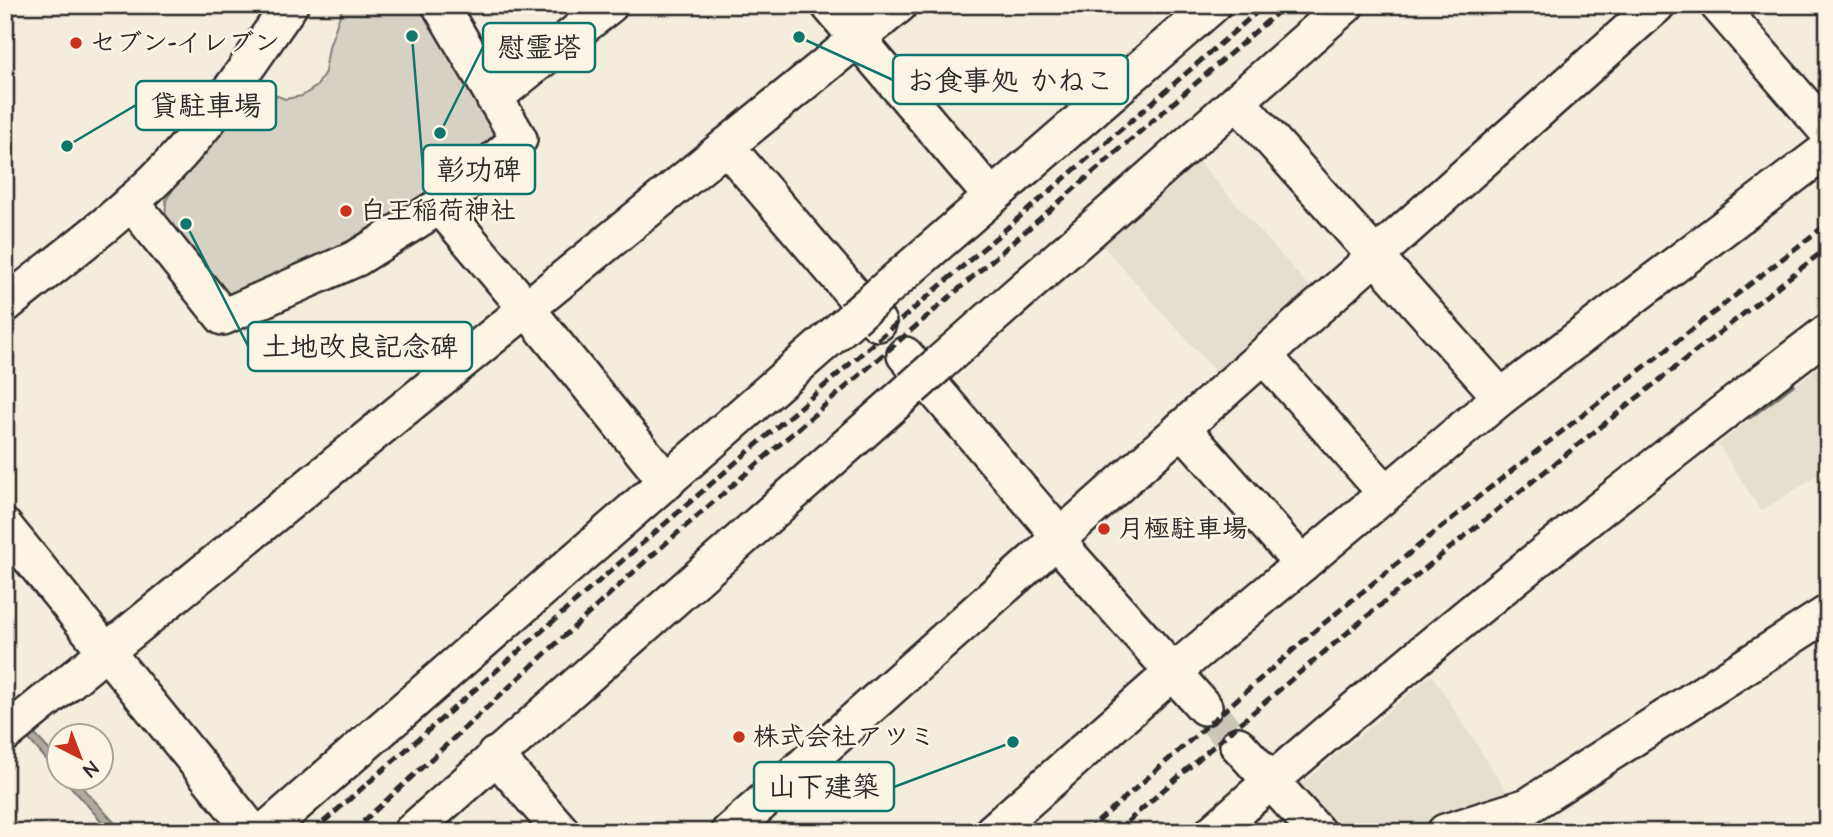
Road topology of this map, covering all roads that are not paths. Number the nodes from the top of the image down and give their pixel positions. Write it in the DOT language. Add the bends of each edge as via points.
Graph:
graph roads {
  1 [pos="290,5"];
  2 [pos="440,5"];
  3 [pos="610,5"];
  4 [pos="829,5"];
  5 [pos="899,5"];
  6 [pos="1213,5"];
  7 [pos="1346,5"];
  8 [pos="1657,5"];
  9 [pos="1718,5"];
  10 [pos="858,39"];
  11 [pos="494,98"];
  12 [pos="1237,101"];
  13 [pos="1828,132"];
  14 [pos="726,146"];
  15 [pos="1828,149"];
  16 [pos="991,196"];
  17 [pos="131,202"];
  18 [pos="440,206"];
  19 [pos="1375,256"];
  20 [pos="5,305"];
  21 [pos="527,309"];
  22 [pos="870,312"];
  23 [pos="1828,332"];
  24 [pos="1264,356"];
  25 [pos="909,371"];
  26 [pos="1502,397"];
  27 [pos="1182,428"];
  28 [pos="667,482"];
  29 [pos="1386,494"];
  30 [pos="5,527"];
  31 [pos="1058,538"];
  32 [pos="1302,564"];
  33 [pos="1828,613"];
  34 [pos="106,651"];
  35 [pos="1173,672"];
  36 [pos="1204,706"];
  37 [pos="5,734"];
  38 [pos="1238,746"];
  39 [pos="495,755"];
  40 [pos="1269,782"];
  41 [pos="1511,822"];
  42 [pos="253,832"];
  43 [pos="264,832"];
  44 [pos="411,832"];
  45 [pos="562,832"];
  46 [pos="729,832"];
  47 [pos="992,832"];
  48 [pos="1213,832"];
  49 [pos="1317,832"];
  50 [pos="1445,832"];
  1 -- 17 [label="street" via="194,136"];
  2 -- 11 [label="street"];
  3 -- 11 [label="street"];
  4 -- 10 [label="street"];
  5 -- 10 [label="street"];
  6 -- 16 [label="street"];
  7 -- 12 [label="street"];
  8 -- 19 [label="street"];
  9 -- 13 [label="street"];
  10 -- 14 [label="street"];
  10 -- 16 [label="street"];
  11 -- 18 [label="street" via="519,139"];
  12 -- 19 [label="street"];
  12 -- 25 [label="street, bridge" via="940,363"];
  14 -- 21 [label="street"];
  14 -- 22 [label="street"];
  15 -- 26 [label="street"];
  16 -- 22 [label="street"];
  17 -- 18 [label="street" via="223,317 357,258"];
  17 -- 20 [label="street"];
  18 -- 21 [label="street"];
  19 -- 24 [label="street"];
  19 -- 26 [label="street"];
  21 -- 28 [label="street"];
  21 -- 34 [label="street"];
  22 -- 28 [label="street"];
  23 -- 40 [label="street" via="1560,540"];
  24 -- 27 [label="street"];
  24 -- 29 [label="street"];
  25 -- 31 [label="street"];
  25 -- 39 [label="street"];
  26 -- 29 [label="street"];
  27 -- 31 [label="street"];
  27 -- 32 [label="street"];
  28 -- 43 [label="street"];
  29 -- 32 [label="street"];
  30 -- 34 [label="street"];
  31 -- 35 [label="street"];
  31 -- 46 [label="street"];
  32 -- 35 [label="street"];
  33 -- 41 [label="street" via="1528,806"];
  34 -- 37 [label="street"];
  34 -- 42 [label="street"];
  35 -- 36 [label="street"];
  35 -- 47 [label="street"];
  38 -- 40 [label="street"];
  39 -- 44 [label="street"];
  39 -- 45 [label="street"];
  40 -- 48 [label="street"];
  40 -- 49 [label="street"];
  41 -- 50 [label="street"];
}
